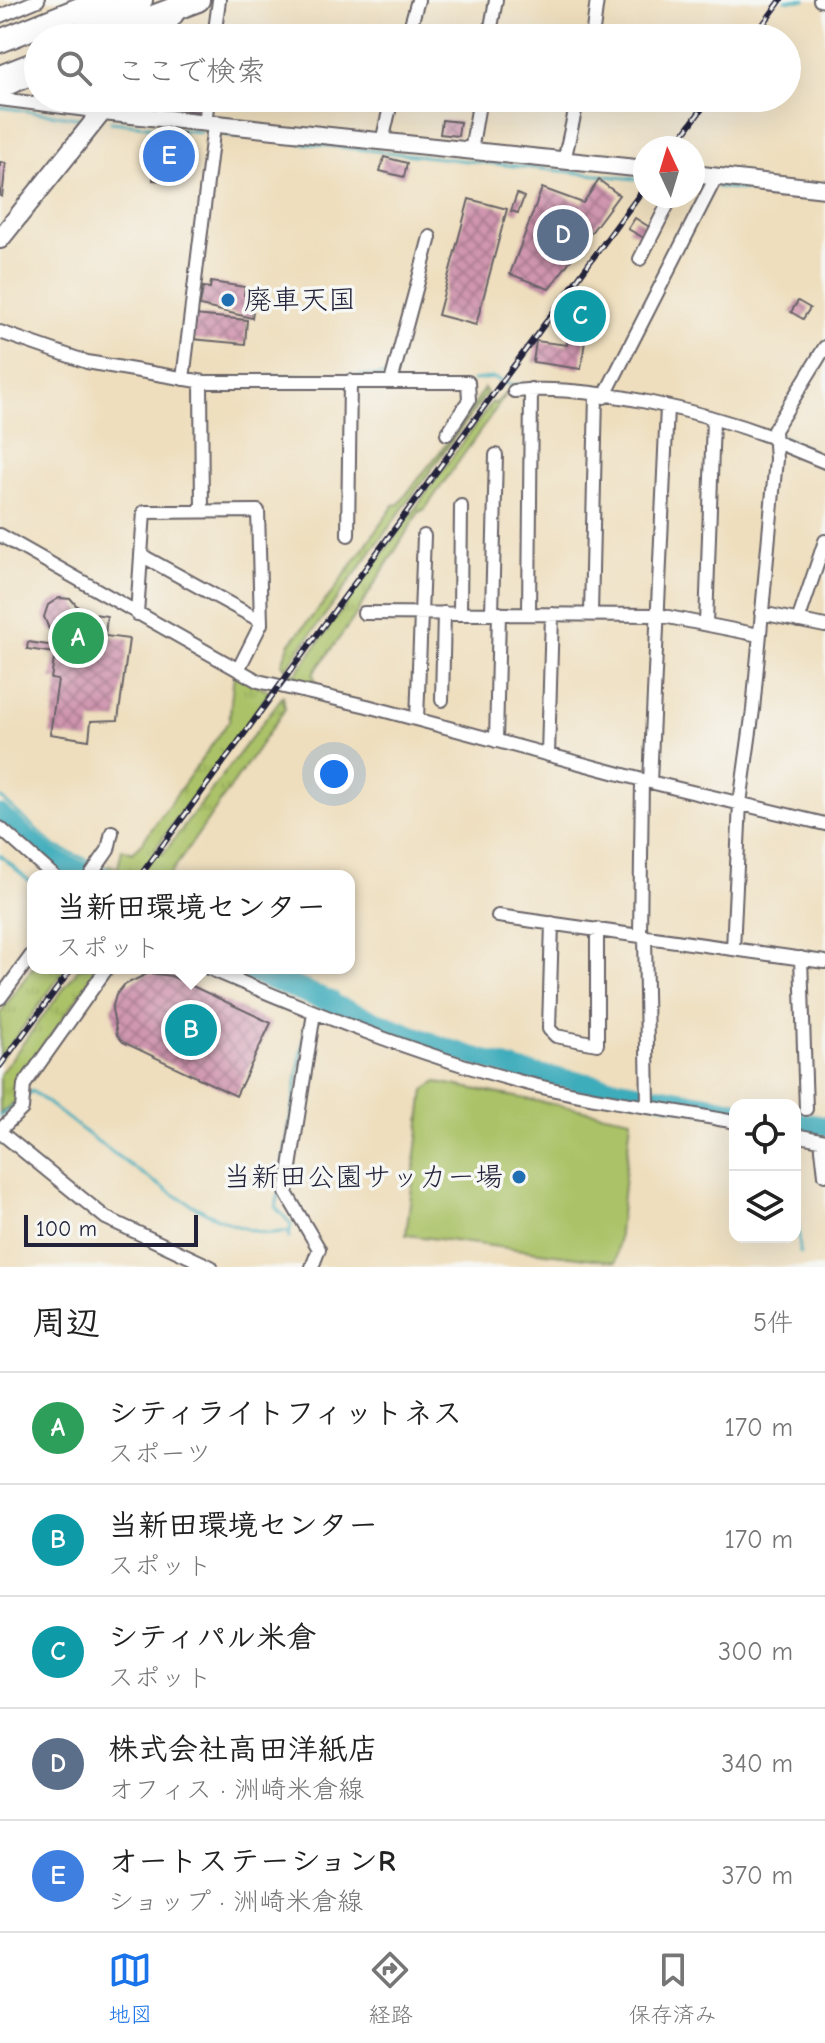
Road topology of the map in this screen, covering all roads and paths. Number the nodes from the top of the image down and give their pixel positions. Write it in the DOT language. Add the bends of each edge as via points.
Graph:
graph roads {
  1 [pos="38,0"];
  2 [pos="68,0"];
  3 [pos="102,0"];
  4 [pos="141,0"];
  5 [pos="219,0"];
  6 [pos="418,0"];
  7 [pos="496,0"];
  8 [pos="597,0"];
  9 [pos="181,11"];
  10 [pos="0,16"];
  11 [pos="42,24"];
  12 [pos="82,24"];
  13 [pos="141,24"];
  14 [pos="216,24"];
  15 [pos="411,24"];
  16 [pos="492,24"];
  17 [pos="594,24"];
  18 [pos="0,28"];
  19 [pos="24,31"];
  20 [pos="0,41"];
  21 [pos="24,48"];
  22 [pos="0,58"];
  23 [pos="24,68"];
  24 [pos="0,77"];
  25 [pos="24,82"];
  26 [pos="0,92"];
  27 [pos="0,99"];
  28 [pos="24,100"];
  29 [pos="102,112"];
  30 [pos="145,112"];
  31 [pos="209,112"];
  32 [pos="389,112"];
  33 [pos="478,112"];
  34 [pos="575,112"];
  35 [pos="209,124"];
  36 [pos="382,142"];
  37 [pos="471,151"];
  38 [pos="564,161"];
  39 [pos="633,168"];
  40 [pos="705,179"];
  41 [pos="713,183"];
  42 [pos="825,189"];
  43 [pos="666,208"];
  44 [pos="430,237"];
  45 [pos="0,239"];
  46 [pos="640,259"];
  47 [pos="0,332"];
  48 [pos="825,347"];
  49 [pos="183,375"];
  50 [pos="392,378"];
  51 [pos="350,381"];
  52 [pos="201,382"];
  53 [pos="531,389"];
  54 [pos="514,391"];
  55 [pos="600,396"];
  56 [pos="667,407"];
  57 [pos="713,420"];
  58 [pos="447,434"];
  59 [pos="774,439"];
  60 [pos="496,455"];
  61 [pos="825,462"];
  62 [pos="461,506"];
  63 [pos="202,511"];
  64 [pos="0,535"];
  65 [pos="348,535"];
  66 [pos="424,536"];
  67 [pos="825,541"];
  68 [pos="141,555"];
  69 [pos="364,613"];
  70 [pos="421,613"];
  71 [pos="444,613"];
  72 [pos="460,613"];
  73 [pos="495,613"];
  74 [pos="761,613"];
  75 [pos="137,614"];
  76 [pos="529,614"];
  77 [pos="552,614"];
  78 [pos="591,614"];
  79 [pos="658,615"];
  80 [pos="261,621"];
  81 [pos="798,621"];
  82 [pos="706,624"];
  83 [pos="825,626"];
  84 [pos="759,635"];
  85 [pos="238,670"];
  86 [pos="442,700"];
  87 [pos="417,719"];
  88 [pos="496,741"];
  89 [pos="548,755"];
  90 [pos="646,781"];
  91 [pos="740,803"];
  92 [pos="825,824"];
  93 [pos="0,828"];
  94 [pos="112,832"];
  95 [pos="47,870"];
  96 [pos="94,870"];
  97 [pos="498,916"];
  98 [pos="552,923"];
  99 [pos="597,929"];
  100 [pos="643,936"];
  101 [pos="733,949"];
  102 [pos="801,958"];
  103 [pos="27,961"];
  104 [pos="825,962"];
  105 [pos="103,974"];
  106 [pos="222,974"];
  107 [pos="0,998"];
  108 [pos="310,1011"];
  109 [pos="648,1097"];
  110 [pos="806,1109"];
  111 [pos="729,1120"];
  112 [pos="0,1131"];
  113 [pos="801,1136"];
  114 [pos="823,1140"];
  115 [pos="825,1175"];
  116 [pos="211,1267"];
  117 [pos="312,1267"];
  1 -- 10 [label="street"];
  2 -- 18 [label="highway"];
  3 -- 11 [label="highway"];
  4 -- 12 [label="highway"];
  5 -- 14 [label="street"];
  6 -- 15 [label="street"];
  7 -- 16 [label="street"];
  8 -- 17 [label="street"];
  9 -- 13 [label="highway"];
  19 -- 20 [label="highway"];
  21 -- 22 [label="highway"];
  23 -- 24 [label="highway"];
  25 -- 26 [label="street"];
  27 -- 28 [label="street"];
  29 -- 45 [label="main road"];
  30 -- 35 [label="main road"];
  31 -- 35 [label="street"];
  32 -- 36 [label="street"];
  33 -- 37 [label="street"];
  34 -- 38 [label="street"];
  35 -- 36 [label="main road"];
  35 -- 49 [label="street"];
  36 -- 37 [label="main road"];
  37 -- 38 [label="main road"];
  38 -- 39 [label="main road"];
  40 -- 41 [label="main road"];
  41 -- 42 [label="main road"];
  41 -- 55 [label="street"];
  43 -- 46 [label="street"];
  44 -- 50 [label="street"];
  47 -- 49 [label="street" via="87,362"];
  48 -- 59 [label="street" via="774,430"];
  49 -- 52 [label="street"];
  50 -- 51 [label="street"];
  50 -- 58 [label="street" via="468,382 469,400"];
  51 -- 52 [label="street"];
  51 -- 65 [label="street"];
  52 -- 63 [label="street"];
  53 -- 54 [label="street"];
  53 -- 55 [label="street"];
  53 -- 76 [label="street"];
  55 -- 56 [label="street"];
  55 -- 78 [label="street"];
  56 -- 57 [label="street"];
  56 -- 79 [label="street"];
  57 -- 59 [label="street"];
  57 -- 82 [label="street"];
  59 -- 61 [label="street"];
  59 -- 74 [label="street"];
  60 -- 73 [label="street"];
  62 -- 72 [label="street"];
  63 -- 68 [label="street" via="144,512"];
  63 -- 80 [label="street" via="258,511"];
  64 -- 75 [label="street"];
  66 -- 70 [label="street"];
  67 -- 81 [label="street"];
  68 -- 75 [label="street"];
  68 -- 80 [label="street"];
  69 -- 70 [label="street"];
  70 -- 71 [label="street"];
  70 -- 87 [label="street"];
  71 -- 72 [label="street"];
  71 -- 86 [label="street"];
  72 -- 73 [label="street"];
  73 -- 76 [label="street"];
  73 -- 88 [label="street"];
  74 -- 81 [label="street"];
  74 -- 84 [label="street"];
  75 -- 85 [label="street"];
  76 -- 77 [label="street"];
  77 -- 78 [label="street"];
  77 -- 89 [label="street"];
  78 -- 79 [label="street"];
  79 -- 82 [label="street"];
  79 -- 90 [label="street"];
  80 -- 85 [label="street"];
  81 -- 83 [label="street"];
  82 -- 84 [label="street"];
  84 -- 91 [label="street"];
  85 -- 87 [label="street" via="258,681"];
  87 -- 88 [label="street"];
  88 -- 89 [label="street"];
  89 -- 90 [label="street"];
  90 -- 91 [label="street"];
  90 -- 100 [label="street"];
  91 -- 92 [label="street"];
  91 -- 101 [label="street"];
  93 -- 95 [label="street"];
  94 -- 96 [label="street"];
  97 -- 98 [label="street"];
  98 -- 99 [label="street"];
  98 -- 99 [label="street" via="549,1029 556,1036 597,1044"];
  99 -- 100 [label="street"];
  100 -- 101 [label="street"];
  100 -- 109 [label="street"];
  101 -- 102 [label="street"];
  102 -- 104 [label="street"];
  102 -- 110 [label="street"];
  103 -- 107 [label="street"];
  105 -- 112 [label="street" via="24,1085 22,1109"];
  106 -- 108 [label="street"];
  108 -- 109 [label="street" via="522,1082"];
  108 -- 117 [label="street" via="286,1193 319,1249"];
  109 -- 111 [label="street"];
  112 -- 116 [label="street" via="106,1218"];
  113 -- 114 [label="street"];
  114 -- 115 [label="street"];
}
